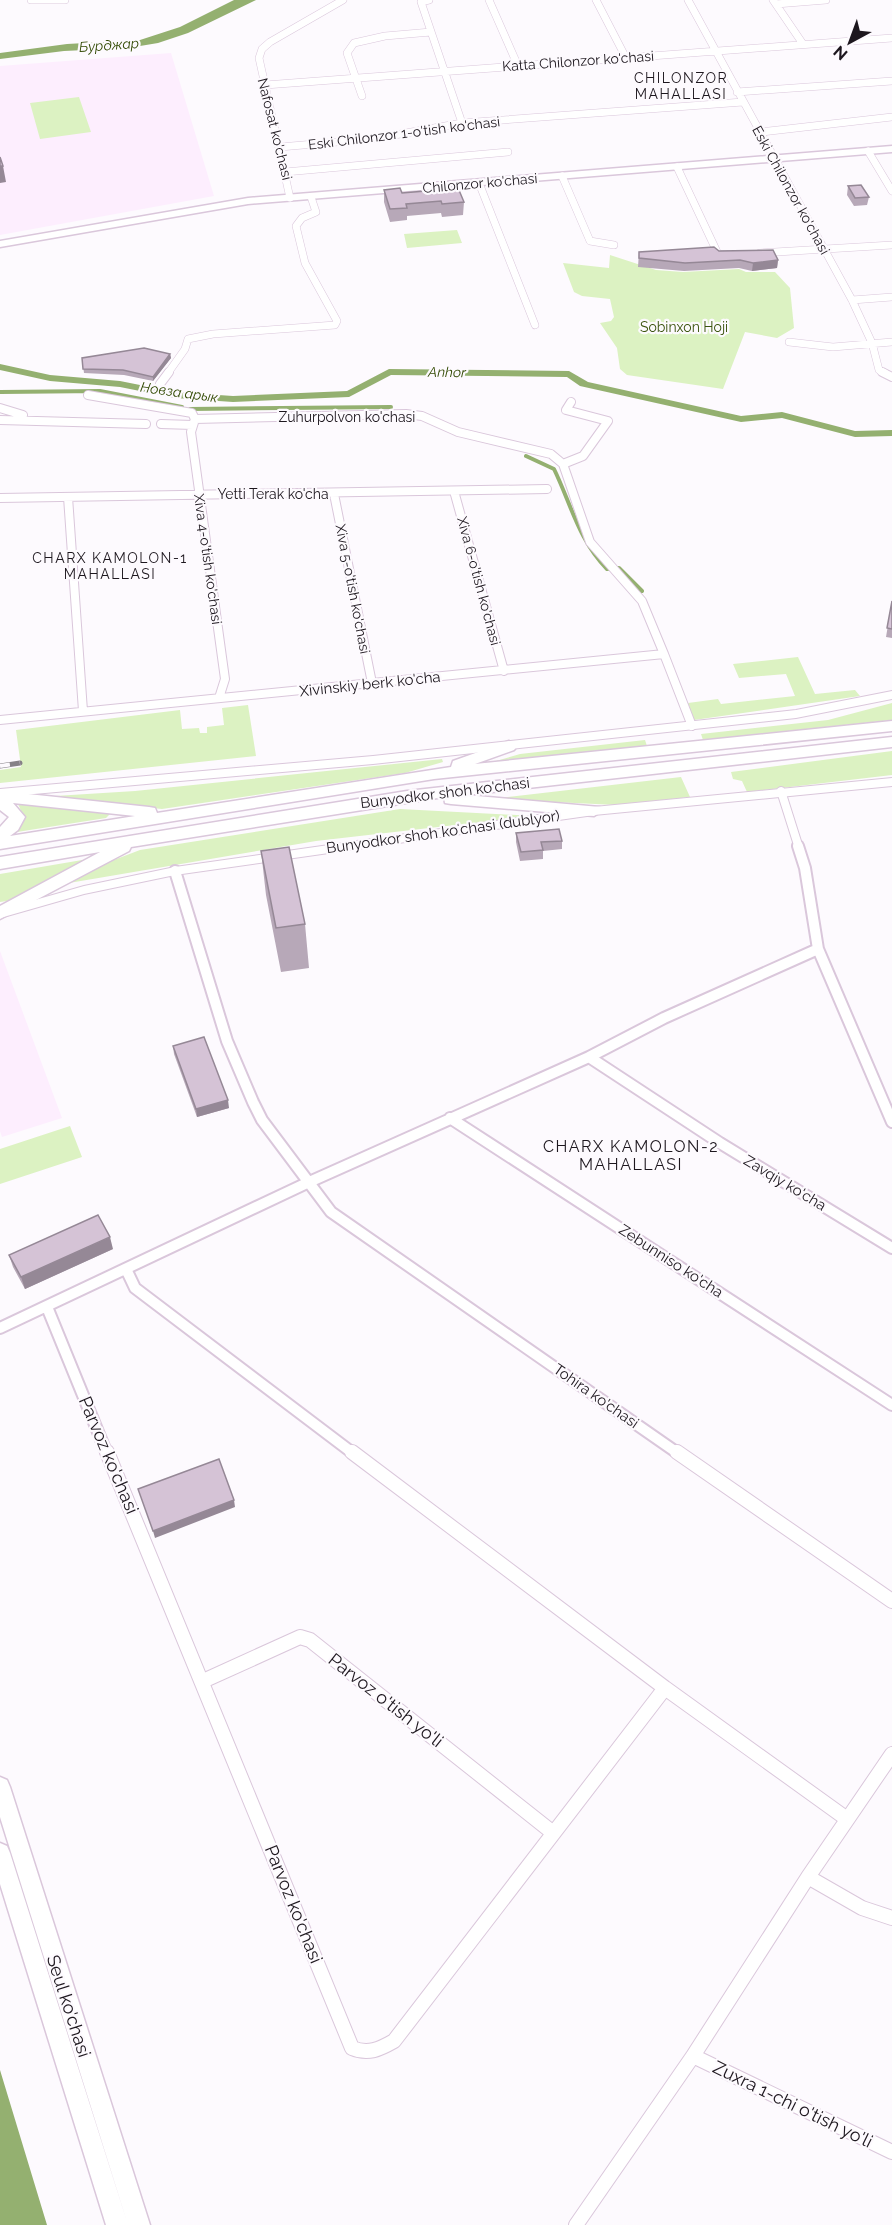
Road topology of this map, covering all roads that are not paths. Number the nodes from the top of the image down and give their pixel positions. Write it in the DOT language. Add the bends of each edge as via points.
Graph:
graph roads {
  1 [pos="31,0"];
  2 [pos="66,0"];
  3 [pos="343,0"];
  4 [pos="429,0"];
  5 [pos="489,0"];
  6 [pos="597,0"];
  7 [pos="688,0"];
  8 [pos="826,0"];
  9 [pos="774,2"];
  10 [pos="431,32"];
  11 [pos="892,38"];
  12 [pos="803,44"];
  13 [pos="716,51"];
  14 [pos="626,58"];
  15 [pos="518,66"];
  16 [pos="444,71"];
  17 [pos="356,78"];
  18 [pos="892,81"];
  19 [pos="265,85"];
  20 [pos="737,92"];
  21 [pos="362,96"];
  22 [pos="742,102"];
  23 [pos="892,117"];
  24 [pos="462,123"];
  25 [pos="761,132"];
  26 [pos="280,147"];
  27 [pos="892,149"];
  28 [pos="868,151"];
  29 [pos="508,152"];
  30 [pos="776,159"];
  31 [pos="677,167"];
  32 [pos="285,172"];
  33 [pos="562,176"];
  34 [pos="479,183"];
  35 [pos="892,191"];
  36 [pos="311,196"];
  37 [pos="290,198"];
  38 [pos="0,243"];
  39 [pos="614,245"];
  40 [pos="892,245"];
  41 [pos="824,250"];
  42 [pos="730,254"];
  43 [pos="754,254"];
  44 [pos="892,297"];
  45 [pos="852,300"];
  46 [pos="535,325"];
  47 [pos="789,342"];
  48 [pos="892,342"];
  49 [pos="872,344"];
  50 [pos="892,376"];
  51 [pos="160,384"];
  52 [pos="88,395"];
  53 [pos="572,402"];
  54 [pos="0,408"];
  55 [pos="40,419"];
  56 [pos="0,420"];
  57 [pos="194,422"];
  58 [pos="146,423"];
  59 [pos="161,424"];
  60 [pos="563,464"];
  61 [pos="547,489"];
  62 [pos="454,491"];
  63 [pos="334,494"];
  64 [pos="199,495"];
  65 [pos="68,497"];
  66 [pos="0,498"];
  67 [pos="664,654"];
  68 [pos="504,671"];
  69 [pos="372,683"];
  70 [pos="892,695"];
  71 [pos="219,698"];
  72 [pos="83,711"];
  73 [pos="0,720"];
  74 [pos="692,726"];
  75 [pos="892,726"];
  76 [pos="892,742"];
  77 [pos="509,746"];
  78 [pos="434,774"];
  79 [pos="892,782"];
  80 [pos="781,791"];
  81 [pos="0,795"];
  82 [pos="407,796"];
  83 [pos="0,804"];
  84 [pos="594,811"];
  85 [pos="172,814"];
  86 [pos="0,836"];
  87 [pos="139,839"];
  88 [pos="0,843"];
  89 [pos="0,863"];
  90 [pos="175,872"];
  91 [pos="0,914"];
  92 [pos="818,949"];
  93 [pos="589,1057"];
  94 [pos="450,1118"];
  95 [pos="892,1122"];
  96 [pos="307,1183"];
  97 [pos="892,1248"];
  98 [pos="126,1269"];
  99 [pos="47,1306"];
  100 [pos="0,1328"];
  101 [pos="892,1405"];
  102 [pos="892,1601"];
  103 [pos="203,1681"];
  104 [pos="665,1688"];
  105 [pos="892,1754"];
  106 [pos="0,1787"];
  107 [pos="847,1819"];
  108 [pos="552,1832"];
  109 [pos="0,1853"];
  110 [pos="808,1876"];
  111 [pos="892,1918"];
  112 [pos="693,2056"];
  113 [pos="892,2152"];
  114 [pos="117,2225"];
  115 [pos="139,2225"];
  116 [pos="576,2225"];
  1 -- 2 [label="street"];
  3 -- 19 [label="street, Nafosat ko'chasi" via="262,49 259,66"];
  4 -- 10 [label="street" via="421,2"];
  5 -- 15 [label="street"];
  6 -- 14 [label="street"];
  7 -- 13 [label="street, Eski Chilonzor ko'chasi"];
  8 -- 9 [label="street"];
  9 -- 12 [label="street"];
  10 -- 16 [label="street"];
  10 -- 17 [label="street" via="354,43 347,53"];
  11 -- 12 [label="street, Katta Chilonzor ko'chasi"];
  12 -- 13 [label="street, Katta Chilonzor ko'chasi"];
  13 -- 14 [label="street, Katta Chilonzor ko'chasi"];
  13 -- 20 [label="street, Eski Chilonzor ko'chasi"];
  14 -- 15 [label="street, Katta Chilonzor ko'chasi"];
  15 -- 16 [label="street, Katta Chilonzor ko'chasi"];
  16 -- 17 [label="street, Katta Chilonzor ko'chasi"];
  16 -- 24 [label="street"];
  17 -- 19 [label="street, Katta Chilonzor ko'chasi"];
  17 -- 21 [label="street"];
  18 -- 20 [label="street"];
  19 -- 26 [label="street, Nafosat ko'chasi"];
  20 -- 22 [label="street, Eski Chilonzor ko'chasi"];
  22 -- 24 [label="street, Eski Chilonzor 1-o'tish ko'chasi"];
  22 -- 25 [label="street, Eski Chilonzor ko'chasi"];
  23 -- 25 [label="street"];
  24 -- 26 [label="street, Eski Chilonzor 1-o'tish ko'chasi" via="372,139"];
  25 -- 30 [label="street, Eski Chilonzor ko'chasi"];
  26 -- 32 [label="street, Nafosat ko'chasi"];
  27 -- 28 [label="main road, Chilonzor ko'chasi"];
  28 -- 30 [label="main road, Chilonzor ko'chasi"];
  28 -- 35 [label="street"];
  29 -- 32 [label="street"];
  30 -- 31 [label="main road, Chilonzor ko'chasi"];
  30 -- 41 [label="street, Eski Chilonzor ko'chasi"];
  31 -- 33 [label="main road, Chilonzor ko'chasi"];
  31 -- 42 [label="street" via="718,254"];
  32 -- 37 [label="street, Nafosat ko'chasi"];
  33 -- 34 [label="main road, Chilonzor ko'chasi"];
  33 -- 39 [label="street" via="590,241"];
  34 -- 36 [label="main road, Chilonzor ko'chasi"];
  34 -- 46 [label="street"];
  36 -- 37 [label="main road, Chilonzor ko'chasi"];
  36 -- 51 [label="street" via="316,212 302,218 296,226 305,263 336,325 188,339"];
  37 -- 38 [label="main road, Chilonzor ko'chasi" via="193,209"];
  40 -- 41 [label="street"];
  41 -- 43 [label="street"];
  41 -- 45 [label="street, Eski Chilonzor ko'chasi"];
  44 -- 45 [label="street"];
  45 -- 49 [label="street, Eski Chilonzor ko'chasi"];
  47 -- 49 [label="street"];
  48 -- 49 [label="street"];
  49 -- 50 [label="street, Eski Chilonzor ko'chasi" via="879,370"];
  52 -- 57 [label="street, Zuhurpolvon ko'chasi" via="145,402 192,414"];
  53 -- 60 [label="street" via="566,410 608,421 583,456"];
  54 -- 55 [label="street"];
  55 -- 56 [label="street"];
  55 -- 58 [label="street"];
  57 -- 59 [label="street"];
  57 -- 60 [label="street, Zuhurpolvon ko'chasi" via="414,415 458,432 550,454"];
  57 -- 64 [label="street, Xiva 4-o'tish ko'chasi"];
  60 -- 67 [label="street" via="585,533 596,552 642,602"];
  61 -- 62 [label="street, Yetti Terak ko'cha"];
  62 -- 63 [label="street, Yetti Terak ko'cha"];
  62 -- 68 [label="street, Xiva 6-o'tish ko'chasi"];
  63 -- 64 [label="street, Yetti Terak ko'cha"];
  63 -- 69 [label="street, Xiva 5-o'tish ko'chasi"];
  64 -- 65 [label="street, Yetti Terak ko'cha"];
  64 -- 71 [label="street, Xiva 4-o'tish ko'chasi" via="225,679"];
  65 -- 66 [label="street, Yetti Terak ko'cha"];
  65 -- 72 [label="street"];
  67 -- 68 [label="street, Xivinskiy berk ko'cha"];
  67 -- 74 [label="street"];
  68 -- 69 [label="street, Xivinskiy berk ko'cha"];
  69 -- 71 [label="street, Xivinskiy berk ko'cha"];
  70 -- 74 [label="street" via="796,714"];
  71 -- 72 [label="street, Xivinskiy berk ko'cha"];
  72 -- 73 [label="street, Xivinskiy berk ko'cha"];
  74 -- 77 [label="street"];
  75 -- 78 [label="main road, Bunyodkor shoh ko'chasi"];
  76 -- 82 [label="main road, Bunyodkor shoh ko'chasi"];
  77 -- 78 [label="main road"];
  77 -- 81 [label="street"];
  78 -- 85 [label="main road, Bunyodkor shoh ko'chasi"];
  79 -- 80 [label="street, Bunyodkor shoh koʻchasi (dublyor)"];
  80 -- 84 [label="street, Bunyodkor shoh koʻchasi (dublyor)"];
  80 -- 92 [label="street" via="805,867"];
  81 -- 85 [label="main road"];
  82 -- 84 [label="main road"];
  82 -- 87 [label="main road, Bunyodkor shoh ko'chasi"];
  83 -- 86 [label="main road" via="11,808 17,817"];
  84 -- 90 [label="street, Bunyodkor shoh koʻchasi (dublyor)"];
  85 -- 88 [label="main road, Bunyodkor shoh ko'chasi"];
  87 -- 89 [label="main road, Bunyodkor shoh ko'chasi"];
  87 -- 91 [label="main road"];
  90 -- 91 [label="street, Bunyodkor shoh koʻchasi (dublyor)" via="84,890"];
  90 -- 96 [label="street, Tohira ko'chasi" via="227,1041 262,1119"];
  92 -- 93 [label="street" via="664,1018"];
  92 -- 95 [label="street"];
  93 -- 94 [label="street"];
  93 -- 97 [label="street, Zavqiy ko'cha"];
  94 -- 96 [label="street"];
  94 -- 101 [label="street, Zebunniso ko'cha"];
  96 -- 98 [label="street"];
  96 -- 102 [label="street, Tohira ko'chasi" via="331,1212"];
  98 -- 99 [label="street"];
  98 -- 104 [label="street" via="135,1288"];
  99 -- 100 [label="street"];
  99 -- 103 [label="street, Parvoz ko'chasi"];
  103 -- 108 [label="street, Parvoz o'tish yo'li" via="300,1637 310,1640"];
  103 -- 108 [label="street, Parvoz ko'chasi" via="352,2048 361,2054 374,2052 393,2041"];
  104 -- 107 [label="street"];
  104 -- 108 [label="street, Parvoz ko'chasi"];
  105 -- 107 [label="street"];
  106 -- 115 [label="main road, Seul ko'chasi"];
  107 -- 110 [label="street"];
  109 -- 114 [label="main road, Seul ko'chasi"];
  110 -- 111 [label="street" via="862,1908"];
  110 -- 112 [label="street"];
  112 -- 113 [label="street, Zuxra 1-chi o'tish yo'li"];
  112 -- 116 [label="street"];
}
